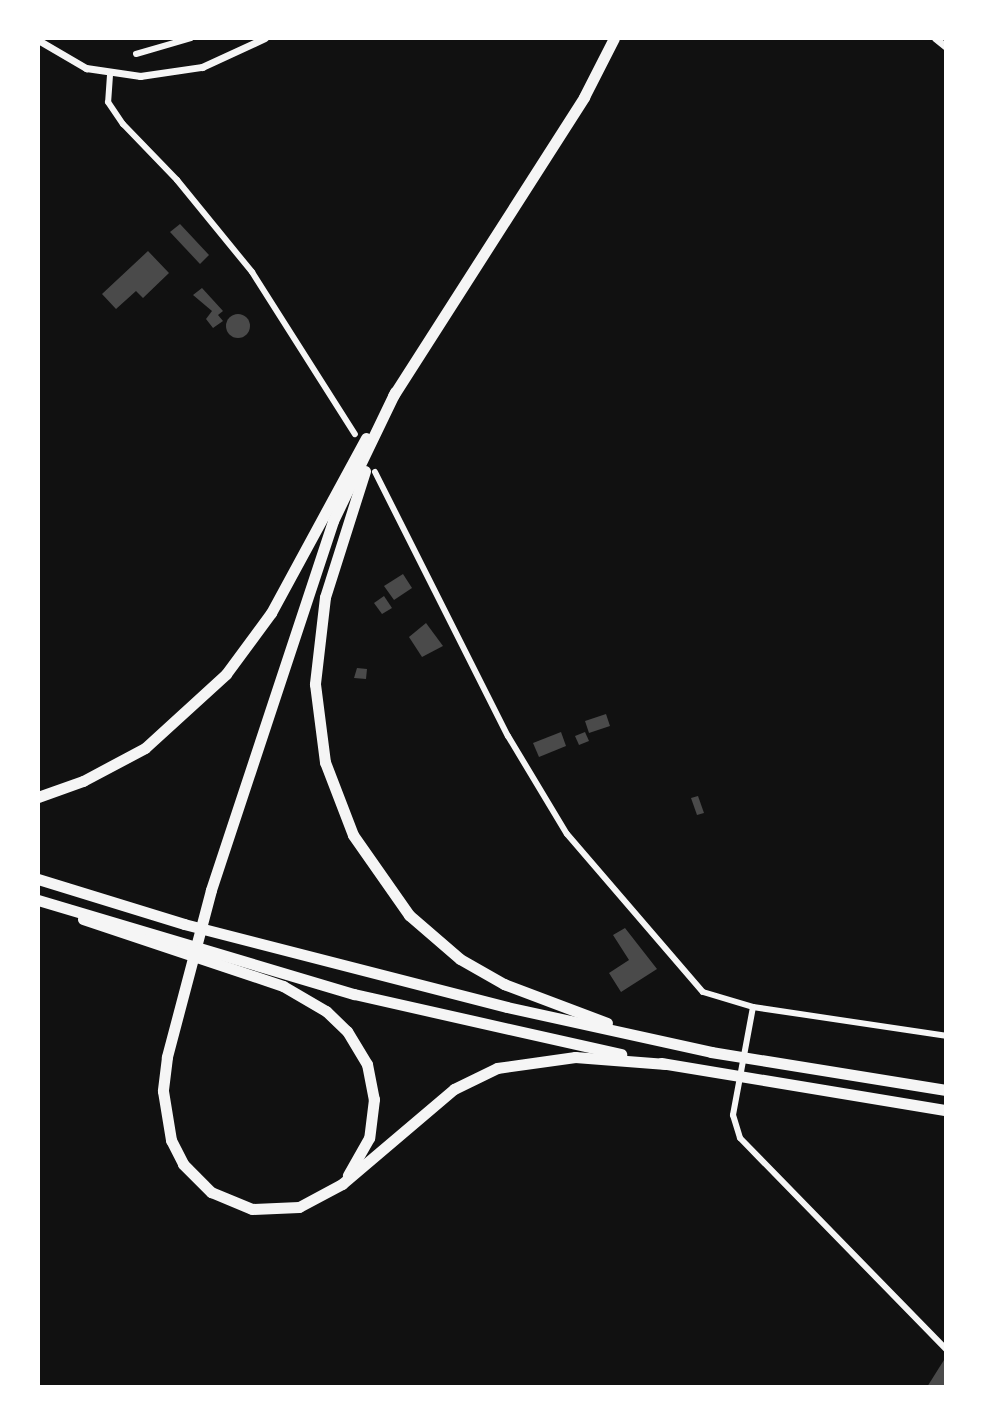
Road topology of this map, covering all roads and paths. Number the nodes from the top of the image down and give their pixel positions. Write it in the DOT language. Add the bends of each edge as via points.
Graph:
graph roads {
  1 [pos="191,38"];
  2 [pos="265,38"];
  3 [pos="935,38"];
  4 [pos="613,39"];
  5 [pos="38,40"];
  6 [pos="946,47"];
  7 [pos="136,54"];
  8 [pos="110,75"];
  9 [pos="395,392"];
  10 [pos="355,434"];
  11 [pos="375,472"];
  12 [pos="38,797"];
  13 [pos="38,879"];
  14 [pos="38,900"];
  15 [pos="753,1007"];
  16 [pos="946,1036"];
  17 [pos="661,1041"];
  18 [pos="666,1064"];
  19 [pos="946,1090"];
  20 [pos="946,1110"];
  21 [pos="342,1184"];
  22 [pos="946,1349"];
  1 -- 7 [label="street"];
  2 -- 8 [label="street" via="202,67 171,74"];
  3 -- 6 [label="street"];
  4 -- 9 [label="highway" via="563,131"];
  5 -- 8 [label="street" via="86,68"];
  8 -- 10 [label="street" via="108,102 123,124 252,272"];
  9 -- 12 [label="highway" via="340,480 271,613 226,674 145,748 83,781"];
  9 -- 17 [label="highway" via="334,558 317,646 318,721 338,800 353,835 390,892 431,937 460,959 553,1005"];
  9 -- 21 [label="highway" via="333,521 211,890 163,1091 171,1140 183,1164 211,1192 252,1209 299,1207"];
  11 -- 15 [label="street" via="508,736 567,834 703,992"];
  13 -- 17 [label="highway" via="355,970"];
  14 -- 18 [label="highway" via="354,994"];
  14 -- 21 [label="highway" via="121,935 283,986 326,1011 358,1046 374,1099 369,1138"];
  15 -- 16 [label="street"];
  15 -- 22 [label="street" via="733,1115 740,1138"];
  17 -- 19 [label="highway"];
  18 -- 20 [label="highway"];
  18 -- 21 [label="highway" via="575,1057 497,1068 454,1089"];
}
